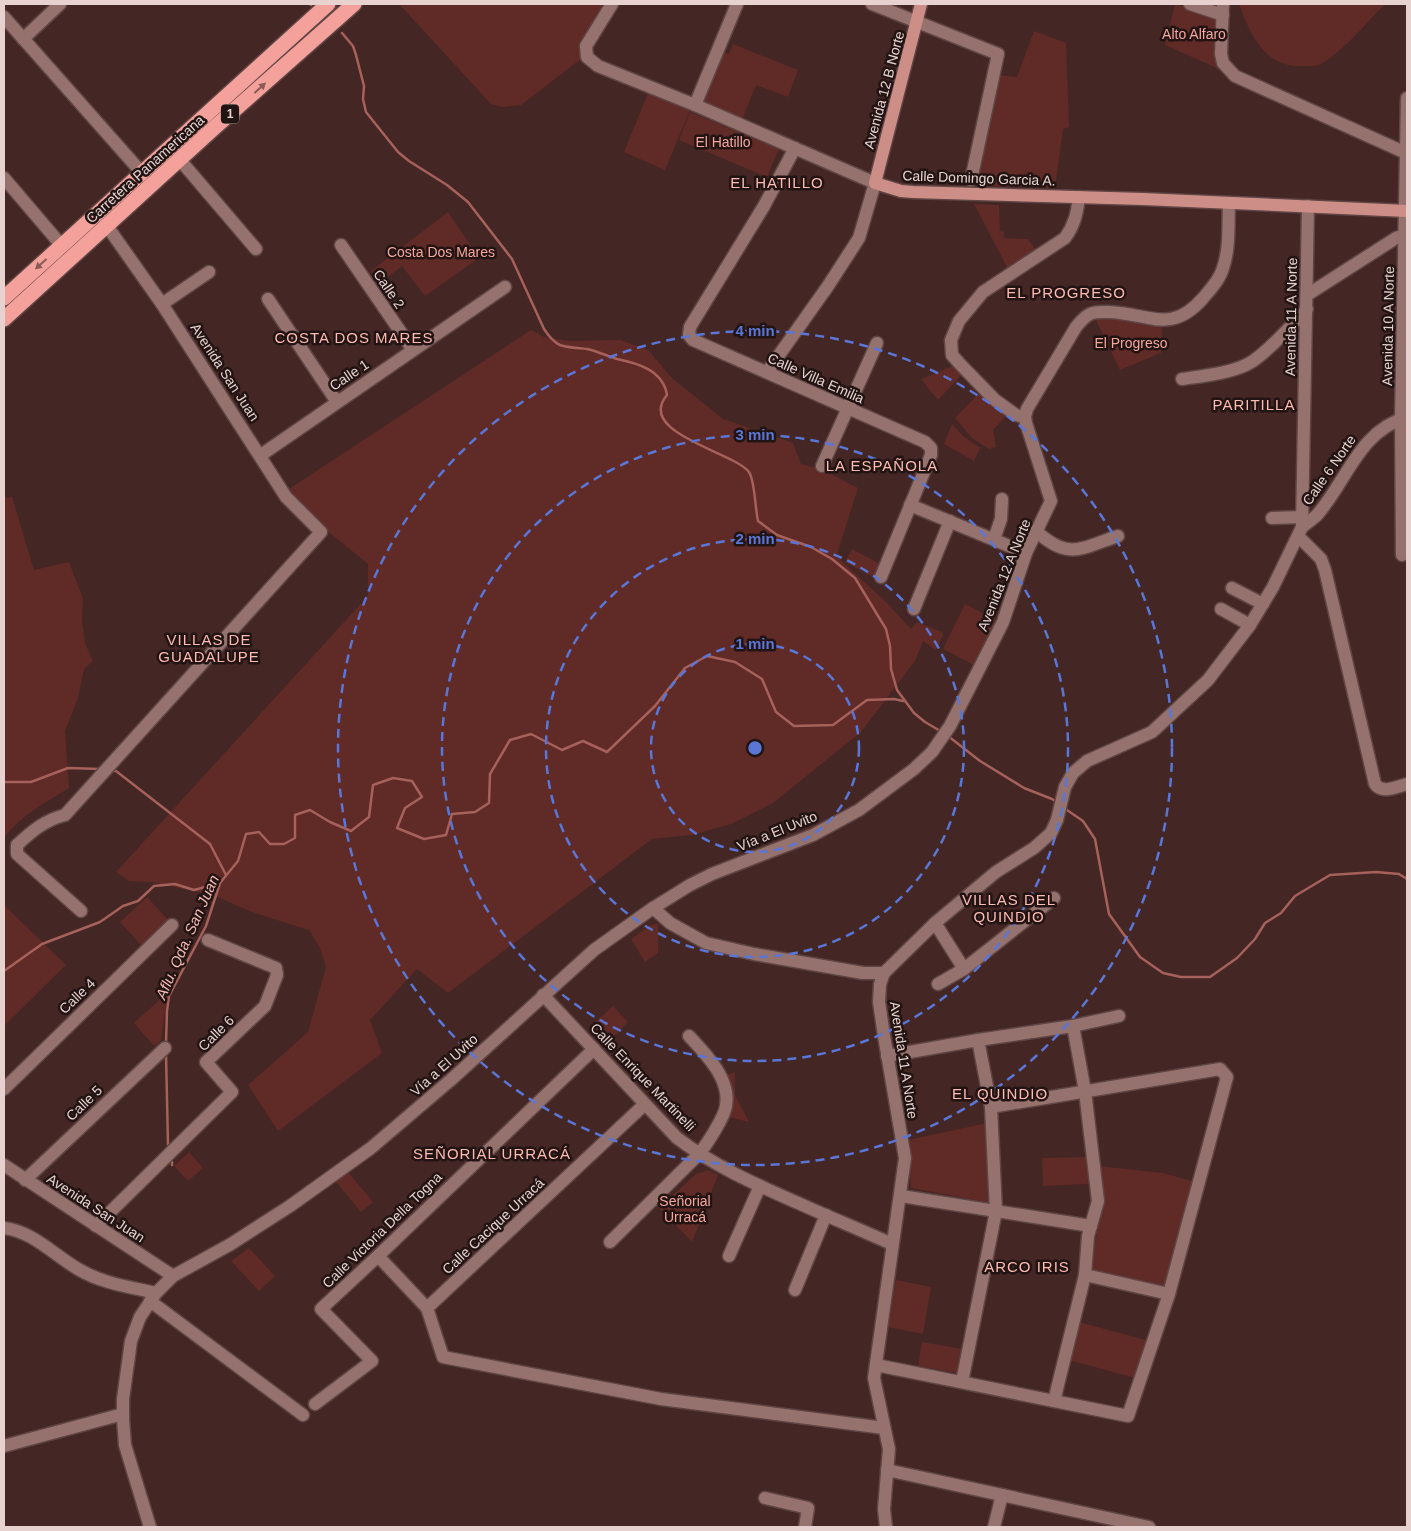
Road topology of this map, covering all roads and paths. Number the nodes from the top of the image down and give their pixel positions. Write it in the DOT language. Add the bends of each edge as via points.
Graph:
graph roads {
  1 [pos="60,4"];
  2 [pos="328,4"];
  3 [pos="354,4"];
  4 [pos="612,4"];
  5 [pos="737,4"];
  6 [pos="872,4"];
  7 [pos="921,4"];
  8 [pos="1190,4"];
  9 [pos="1223,9"];
  10 [pos="4,17"];
  11 [pos="917,22"];
  12 [pos="23,39"];
  13 [pos="1407,98"];
  14 [pos="696,105"];
  15 [pos="215,127"];
  16 [pos="794,148"];
  17 [pos="1406,153"];
  18 [pos="180,160"];
  19 [pos="142,173"];
  20 [pos="4,178"];
  21 [pos="971,180"];
  22 [pos="875,183"];
  23 [pos="1079,197"];
  24 [pos="1228,203"];
  25 [pos="1308,206"];
  26 [pos="1406,211"];
  27 [pos="111,222"];
  28 [pos="1405,235"];
  29 [pos="341,245"];
  30 [pos="62,246"];
  31 [pos="256,250"];
  32 [pos="209,272"];
  33 [pos="505,287"];
  34 [pos="1308,295"];
  35 [pos="4,298"];
  36 [pos="268,299"];
  37 [pos="162,304"];
  38 [pos="1307,309"];
  39 [pos="4,319"];
  40 [pos="877,343"];
  41 [pos="413,350"];
  42 [pos="767,372"];
  43 [pos="1182,380"];
  44 [pos="337,402"];
  45 [pos="846,409"];
  46 [pos="1025,417"];
  47 [pos="1404,418"];
  48 [pos="260,455"];
  49 [pos="822,466"];
  50 [pos="1002,499"];
  51 [pos="910,504"];
  52 [pos="1272,518"];
  53 [pos="950,521"];
  54 [pos="1301,526"];
  55 [pos="1036,531"];
  56 [pos="1118,536"];
  57 [pos="994,539"];
  58 [pos="1026,553"];
  59 [pos="1402,555"];
  60 [pos="881,577"];
  61 [pos="1232,588"];
  62 [pos="1263,604"];
  63 [pos="1220,608"];
  64 [pos="914,609"];
  65 [pos="1250,625"];
  66 [pos="950,726"];
  67 [pos="1407,784"];
  68 [pos="1054,898"];
  69 [pos="653,908"];
  70 [pos="81,910"];
  71 [pos="935,923"];
  72 [pos="172,925"];
  73 [pos="208,940"];
  74 [pos="964,969"];
  75 [pos="884,973"];
  76 [pos="938,984"];
  77 [pos="544,995"];
  78 [pos="1119,1016"];
  79 [pos="1073,1026"];
  80 [pos="689,1036"];
  81 [pos="978,1040"];
  82 [pos="165,1048"];
  83 [pos="594,1049"];
  84 [pos="887,1056"];
  85 [pos="4,1089"];
  86 [pos="1085,1091"];
  87 [pos="645,1104"];
  88 [pos="991,1107"];
  89 [pos="699,1154"];
  90 [pos="4,1165"];
  91 [pos="25,1180"];
  92 [pos="760,1186"];
  93 [pos="901,1196"];
  94 [pos="996,1211"];
  95 [pos="826,1215"];
  96 [pos="96,1226"];
  97 [pos="1091,1226"];
  98 [pos="4,1228"];
  99 [pos="610,1242"];
  100 [pos="892,1244"];
  101 [pos="378,1256"];
  102 [pos="729,1256"];
  103 [pos="173,1276"];
  104 [pos="1085,1276"];
  105 [pos="795,1290"];
  106 [pos="1169,1294"];
  107 [pos="153,1297"];
  108 [pos="427,1308"];
  109 [pos="876,1365"];
  110 [pos="962,1382"];
  111 [pos="1054,1401"];
  112 [pos="315,1404"];
  113 [pos="123,1414"];
  114 [pos="303,1415"];
  115 [pos="884,1428"];
  116 [pos="4,1446"];
  117 [pos="887,1470"];
  118 [pos="1002,1494"];
  119 [pos="765,1498"];
  120 [pos="150,1527"];
  121 [pos="805,1527"];
  122 [pos="886,1527"];
  123 [pos="994,1527"];
  124 [pos="1148,1527"];
  1 -- 12 [label="street"];
  2 -- 19 [label="highway, Carretera Panamericana / 1"];
  15 -- 3 [label="highway, Carretera Panamericana / 1, one-way"];
  4 -- 14 [label="street, Calle Domingo Garcia A." via="586,46 587,57 598,66"];
  5 -- 14 [label="street"];
  6 -- 11 [label="street"];
  7 -- 11 [label="main road, Avenida 12 B Norte"];
  8 -- 9 [label="street"];
  9 -- 17 [label="street" via="1223,63 1235,76"];
  10 -- 12 [label="street"];
  11 -- 21 [label="street" via="998,54"];
  11 -- 22 [label="main road, Avenida 12 B Norte"];
  12 -- 19 [label="street"];
  13 -- 17 [label="street, Avenida 10 A Norte"];
  14 -- 16 [label="street, Calle Domingo Garcia A."];
  15 -- 18 [label="highway, Carretera Panamericana / 1"];
  15 -- 19 [label="highway" via="191,141 157,170"];
  16 -- 22 [label="street, Calle Domingo Garcia A."];
  16 -- 42 [label="street, Calle Villa Emilia" via="764,206 690,327 689,335"];
  17 -- 26 [label="street, Avenida 10 A Norte"];
  18 -- 27 [label="highway, Carretera Panamericana / 1"];
  18 -- 31 [label="street"];
  19 -- 27 [label="highway" via="140,187"];
  19 -- 30 [label="highway, Carretera Panamericana / 1"];
  20 -- 30 [label="street"];
  22 -- 23 [label="main road, Calle Domingo Garcia A." via="901,191"];
  22 -- 42 [label="street" via="859,238"];
  23 -- 24 [label="main road, Calle Domingo Garcia A."];
  23 -- 46 [label="street" via="1074,226 1065,238 983,292 959,321 951,340 952,355 960,364 995,400 1016,416"];
  24 -- 25 [label="main road, Calle Domingo Garcia A."];
  24 -- 46 [label="street" via="1223,269 1203,298 1181,316 1166,320 1114,312 1090,314 1076,327"];
  25 -- 26 [label="main road, Calle Domingo Garcia A."];
  25 -- 34 [label="street, Avenida 11 A Norte"];
  26 -- 28 [label="street, Avenida 10 A Norte"];
  27 -- 37 [label="street, Avenida San Juan"];
  27 -- 39 [label="highway, Carretera Panamericana / 1"];
  28 -- 34 [label="street"];
  28 -- 47 [label="street, Avenida 10 A Norte"];
  29 -- 41 [label="street, Calle 2"];
  30 -- 35 [label="highway, Carretera Panamericana / 1, one-way"];
  32 -- 37 [label="street"];
  33 -- 41 [label="street, Calle 1"];
  34 -- 38 [label="street, Avenida 11 A Norte"];
  36 -- 44 [label="street"];
  37 -- 48 [label="street, Avenida San Juan"];
  38 -- 43 [label="street" via="1252,361 1222,373"];
  38 -- 54 [label="street, Avenida 11 A Norte"];
  40 -- 45 [label="street"];
  41 -- 44 [label="street, Calle 1"];
  42 -- 45 [label="street, Calle Villa Emilia"];
  44 -- 48 [label="street, Calle 1"];
  45 -- 49 [label="street"];
  45 -- 51 [label="street, Calle Villa Emilia" via="925,442 931,448"];
  46 -- 55 [label="street, Avenida 12 A Norte" via="1051,501"];
  47 -- 54 [label="street, Calle 6 Norte" via="1383,428 1369,440 1317,515"];
  47 -- 59 [label="street, Avenida 10 A Norte"];
  48 -- 70 [label="street, Avenida San Juan" via="286,497 320,532 65,814 33,830 17,845 17,854"];
  50 -- 57 [label="street" via="1001,519"];
  51 -- 53 [label="street"];
  51 -- 60 [label="street"];
  52 -- 54 [label="street"];
  53 -- 57 [label="street"];
  53 -- 64 [label="street"];
  54 -- 62 [label="street, Avenida 11 A Norte"];
  54 -- 67 [label="street" via="1325,570 1375,784 1383,790"];
  55 -- 56 [label="street" via="1049,543 1072,551"];
  55 -- 58 [label="street, Avenida 12 A Norte"];
  57 -- 58 [label="street"];
  58 -- 66 [label="street, Avenida 12 A Norte" via="1003,622"];
  61 -- 62 [label="street"];
  62 -- 65 [label="street, Avenida 11 A Norte"];
  63 -- 65 [label="street"];
  65 -- 71 [label="street, Avenida 11 A Norte" via="1208,680 1152,732 1088,760 1073,773 1065,787 1051,833 996,872"];
  66 -- 69 [label="street, Vía a El Uvito" via="932,752 914,769 859,810 813,835 700,880"];
  68 -- 74 [label="street"];
  69 -- 75 [label="street" via="670,923 706,943 854,971"];
  69 -- 77 [label="street, Vía a El Uvito" via="594,950"];
  71 -- 74 [label="street"];
  71 -- 75 [label="street, Avenida 11 A Norte"];
  72 -- 85 [label="street, Calle 4"];
  73 -- 96 [label="street, Calle 6" via="276,968 277,975 265,1006 206,1062 232,1092"];
  74 -- 76 [label="street"];
  75 -- 84 [label="street, Avenida 11 A Norte" via="879,1002"];
  77 -- 83 [label="street, Calle Enrique Martinelli"];
  77 -- 103 [label="street, Vía a El Uvito" via="371,1148 290,1206"];
  78 -- 79 [label="street"];
  79 -- 81 [label="street"];
  79 -- 86 [label="street"];
  80 -- 89 [label="street" via="708,1056 721,1077 725,1092 726,1107 710,1140"];
  81 -- 84 [label="street"];
  81 -- 88 [label="street"];
  82 -- 91 [label="street, Calle 5"];
  83 -- 87 [label="street, Calle Enrique Martinelli"];
  83 -- 101 [label="street, Calle Victoria Della Togna"];
  84 -- 93 [label="street, Avenida 11 A Norte" via="905,1158"];
  86 -- 88 [label="street"];
  86 -- 97 [label="street" via="1098,1201"];
  86 -- 106 [label="street" via="1220,1070 1227,1077"];
  87 -- 89 [label="street, Calle Enrique Martinelli" via="677,1138"];
  87 -- 108 [label="street, Calle Cacique Urracá"];
  88 -- 94 [label="street"];
  89 -- 92 [label="street, Calle Enrique Martinelli"];
  89 -- 99 [label="street"];
  90 -- 91 [label="street, Avenida San Juan"];
  91 -- 96 [label="street, Avenida San Juan"];
  92 -- 95 [label="street, Calle Enrique Martinelli"];
  92 -- 102 [label="street"];
  93 -- 94 [label="street"];
  93 -- 100 [label="street, Avenida 11 A Norte"];
  94 -- 97 [label="street"];
  94 -- 110 [label="street"];
  95 -- 100 [label="street, Calle Enrique Martinelli"];
  95 -- 105 [label="street"];
  96 -- 103 [label="street, Avenida San Juan"];
  97 -- 104 [label="street"];
  98 -- 107 [label="street" via="27,1235 79,1270"];
  100 -- 109 [label="street, Avenida 11 A Norte"];
  101 -- 108 [label="street"];
  101 -- 112 [label="street, Calle Victoria Della Togna" via="321,1308 372,1361"];
  103 -- 107 [label="street, Vía a El Uvito"];
  104 -- 106 [label="street"];
  104 -- 111 [label="street"];
  106 -- 111 [label="street" via="1128,1416"];
  107 -- 113 [label="street, Vía a El Uvito" via="140,1317 131,1341"];
  107 -- 114 [label="street"];
  108 -- 115 [label="street" via="443,1357 661,1399"];
  109 -- 110 [label="street"];
  109 -- 115 [label="street, Avenida 11 A Norte" via="874,1378"];
  110 -- 111 [label="street"];
  113 -- 116 [label="street"];
  113 -- 120 [label="street, Vía a El Uvito" via="125,1445"];
  115 -- 117 [label="street, Avenida 11 A Norte"];
  117 -- 118 [label="street"];
  117 -- 122 [label="street, Avenida 11 A Norte"];
  118 -- 123 [label="street"];
  118 -- 124 [label="street"];
  119 -- 121 [label="street" via="808,1508"];
}
